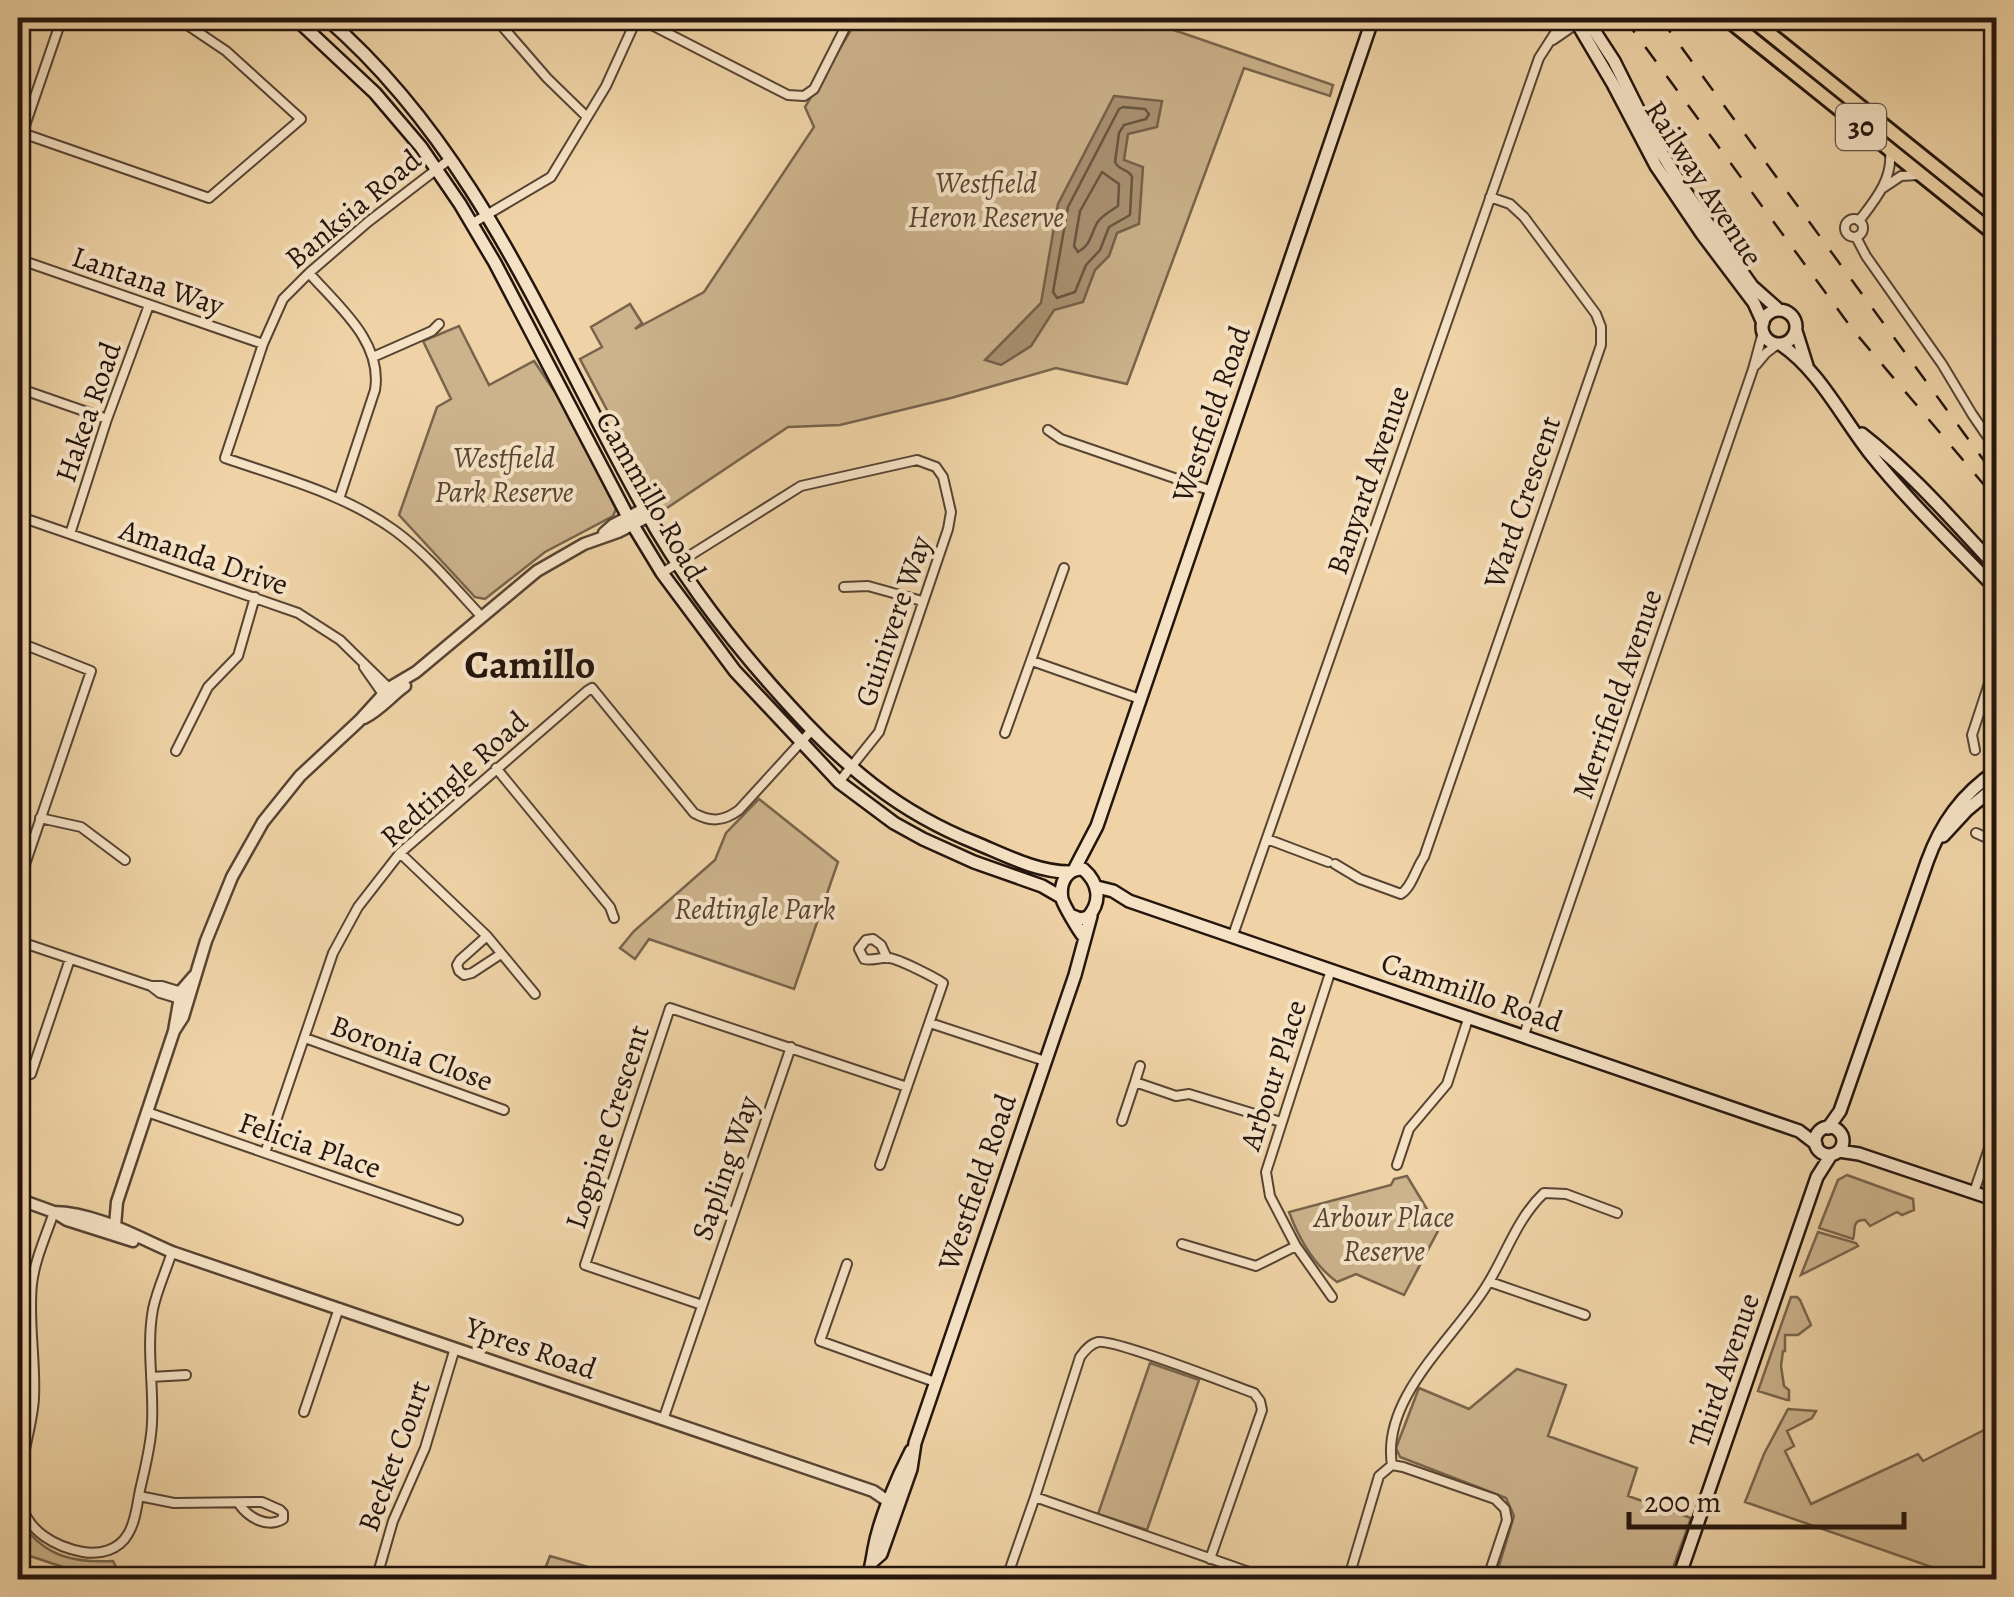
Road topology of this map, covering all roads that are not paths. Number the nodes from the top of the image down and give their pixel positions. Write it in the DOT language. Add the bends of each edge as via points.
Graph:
graph roads {
  1 [pos="62,18"];
  2 [pos="177,18"];
  3 [pos="295,18"];
  4 [pos="326,18"];
  5 [pos="494,18"];
  6 [pos="638,18"];
  7 [pos="850,18"];
  8 [pos="1374,18"];
  9 [pos="1726,18"];
  10 [pos="1750,18"];
  11 [pos="1578,19"];
  12 [pos="1770,34"];
  13 [pos="1760,46"];
  14 [pos="1614,61"];
  15 [pos="1626,110"];
  16 [pos="587,117"];
  17 [pos="22,133"];
  18 [pos="18,146"];
  19 [pos="1890,151"];
  20 [pos="451,158"];
  21 [pos="436,168"];
  22 [pos="1920,175"];
  23 [pos="1883,188"];
  24 [pos="1490,197"];
  25 [pos="488,214"];
  26 [pos="1996,216"];
  27 [pos="1858,221"];
  28 [pos="472,223"];
  29 [pos="1856,236"];
  30 [pos="1996,236"];
  31 [pos="18,260"];
  32 [pos="309,273"];
  33 [pos="149,305"];
  34 [pos="1779,310"];
  35 [pos="439,324"];
  36 [pos="1763,327"];
  37 [pos="1796,330"];
  38 [pos="263,344"];
  39 [pos="1779,344"];
  40 [pos="374,357"];
  41 [pos="1753,369"];
  42 [pos="1808,370"];
  43 [pos="18,388"];
  44 [pos="108,420"];
  45 [pos="1850,426"];
  46 [pos="1048,430"];
  47 [pos="1996,449"];
  48 [pos="1212,491"];
  49 [pos="339,499"];
  50 [pos="646,513"];
  51 [pos="18,516"];
  52 [pos="630,521"];
  53 [pos="70,534"];
  54 [pos="677,563"];
  55 [pos="1996,567"];
  56 [pos="1064,568"];
  57 [pos="662,573"];
  58 [pos="844,587"];
  59 [pos="1996,590"];
  60 [pos="255,597"];
  61 [pos="922,602"];
  62 [pos="482,617"];
  63 [pos="18,642"];
  64 [pos="1032,661"];
  65 [pos="1996,662"];
  66 [pos="388,694"];
  67 [pos="1140,699"];
  68 [pos="812,730"];
  69 [pos="1005,733"];
  70 [pos="800,743"];
  71 [pos="1975,750"];
  72 [pos="176,752"];
  73 [pos="496,768"];
  74 [pos="851,769"];
  75 [pos="1996,771"];
  76 [pos="840,782"];
  77 [pos="1996,786"];
  78 [pos="40,818"];
  79 [pos="1097,826"];
  80 [pos="1976,833"];
  81 [pos="1267,839"];
  82 [pos="1996,842"];
  83 [pos="1931,851"];
  84 [pos="400,853"];
  85 [pos="125,860"];
  86 [pos="1072,870"];
  87 [pos="1088,873"];
  88 [pos="18,885"];
  89 [pos="1097,887"];
  90 [pos="1061,897"];
  91 [pos="1129,901"];
  92 [pos="1094,910"];
  93 [pos="1073,916"];
  94 [pos="614,918"];
  95 [pos="487,936"];
  96 [pos="1084,936"];
  97 [pos="1233,936"];
  98 [pos="18,940"];
  99 [pos="501,954"];
  100 [pos="888,958"];
  101 [pos="70,959"];
  102 [pos="1331,970"];
  103 [pos="535,994"];
  104 [pos="184,997"];
  105 [pos="1469,1016"];
  106 [pos="930,1022"];
  107 [pos="1524,1036"];
  108 [pos="305,1038"];
  109 [pos="792,1048"];
  110 [pos="1045,1061"];
  111 [pos="1140,1066"];
  112 [pos="18,1070"];
  113 [pos="1136,1082"];
  114 [pos="907,1086"];
  115 [pos="504,1110"];
  116 [pos="1840,1111"];
  117 [pos="146,1112"];
  118 [pos="1122,1121"];
  119 [pos="1281,1122"];
  120 [pos="1996,1128"];
  121 [pos="1824,1130"];
  122 [pos="1799,1131"];
  123 [pos="1839,1145"];
  124 [pos="1817,1146"];
  125 [pos="265,1153"];
  126 [pos="880,1164"];
  127 [pos="1397,1164"];
  128 [pos="1818,1177"];
  129 [pos="1974,1192"];
  130 [pos="18,1200"];
  131 [pos="1996,1200"];
  132 [pos="54,1212"];
  133 [pos="1617,1213"];
  134 [pos="458,1220"];
  135 [pos="107,1228"];
  136 [pos="1182,1244"];
  137 [pos="1296,1246"];
  138 [pos="172,1252"];
  139 [pos="846,1264"];
  140 [pos="1490,1282"];
  141 [pos="1332,1296"];
  142 [pos="702,1304"];
  143 [pos="339,1308"];
  144 [pos="1585,1315"];
  145 [pos="455,1348"];
  146 [pos="186,1375"];
  147 [pos="151,1377"];
  148 [pos="936,1382"];
  149 [pos="304,1412"];
  150 [pos="663,1420"];
  151 [pos="1392,1466"];
  152 [pos="139,1496"];
  153 [pos="1035,1498"];
  154 [pos="895,1499"];
  155 [pos="239,1504"];
  156 [pos="1210,1558"];
  157 [pos="50,1580"];
  158 [pos="58,1580"];
  159 [pos="376,1580"];
  160 [pos="867,1580"];
  161 [pos="1006,1580"];
  162 [pos="1272,1580"];
  163 [pos="1348,1580"];
  164 [pos="1488,1580"];
  165 [pos="1678,1580"];
  1 -- 17 [label="street"];
  2 -- 17 [label="street" via="226,51 302,119 210,198"];
  3 -- 21 [label="main road, Cammillo Road" via="374,93"];
  4 -- 20 [label="main road, Cammillo Road" via="389,80"];
  5 -- 16 [label="street"];
  6 -- 7 [label="street" via="799,96 814,88"];
  6 -- 16 [label="street"];
  8 -- 48 [label="main road, Westfield Road"];
  9 -- 13 [label="highway, 30"];
  10 -- 12 [label="highway, 30"];
  11 -- 14 [label="main road, Railway Avenue"];
  11 -- 15 [label="main road, Railway Avenue"];
  11 -- 24 [label="street, Banyard Avenue" via="1540,58"];
  12 -- 13 [label="highway"];
  12 -- 26 [label="highway, 30"];
  13 -- 19 [label="highway, 30"];
  14 -- 15 [label="main road" via="1610,68"];
  14 -- 34 [label="main road, Railway Avenue" via="1685,191 1752,286"];
  15 -- 36 [label="main road, Railway Avenue" via="1656,166 1754,303"];
  16 -- 25 [label="street" via="551,176"];
  17 -- 18 [label="street"];
  19 -- 22 [label="highway, 30"];
  19 -- 23 [label="street"];
  20 -- 21 [label="street, Banksia Road"];
  20 -- 25 [label="main road, Cammillo Road"];
  21 -- 28 [label="main road, Cammillo Road"];
  21 -- 32 [label="street, Banksia Road"];
  22 -- 23 [label="street" via="1901,176"];
  22 -- 30 [label="highway, 30"];
  23 -- 27 [label="street"];
  24 -- 81 [label="street, Banyard Avenue"];
  24 -- 81 [label="street, Ward Crescent" via="1524,217 1596,314 1601,345 1424,857 1401,894"];
  25 -- 28 [label="street"];
  25 -- 50 [label="main road, Cammillo Road"];
  27 -- 29 [label="street" via="1862,230"];
  27 -- 29 [label="street" via="1846,226"];
  28 -- 52 [label="main road, Cammillo Road"];
  29 -- 47 [label="street"];
  31 -- 33 [label="street, Lantana Way"];
  32 -- 38 [label="street, Banksia Road" via="283,300"];
  32 -- 40 [label="street" via="361,332"];
  33 -- 38 [label="street, Lantana Way"];
  33 -- 44 [label="street, Hakea Road"];
  34 -- 36 [label="main road"];
  34 -- 37 [label="main road, Railway Avenue" via="1793,317"];
  35 -- 40 [label="street"];
  36 -- 39 [label="main road, Railway Avenue"];
  36 -- 41 [label="street, Merrifield Avenue"];
  37 -- 39 [label="main road"];
  37 -- 42 [label="main road, Railway Avenue"];
  38 -- 49 [label="street, Banksia Road" via="225,458"];
  39 -- 41 [label="street, Merrifield Avenue"];
  39 -- 42 [label="main road, Railway Avenue"];
  40 -- 49 [label="street" via="375,390"];
  41 -- 107 [label="street, Merrifield Avenue"];
  42 -- 45 [label="main road, Railway Avenue"];
  43 -- 44 [label="street"];
  44 -- 53 [label="street, Hakea Road"];
  45 -- 55 [label="main road, Railway Avenue"];
  45 -- 59 [label="main road, Railway Avenue"];
  46 -- 48 [label="street"];
  48 -- 67 [label="main road, Westfield Road"];
  49 -- 62 [label="street, Banksia Road" via="414,546"];
  50 -- 52 [label="street"];
  50 -- 54 [label="main road, Cammillo Road"];
  51 -- 53 [label="street, Amanda Drive"];
  52 -- 57 [label="main road, Cammillo Road"];
  52 -- 62 [label="street" via="556,558"];
  53 -- 60 [label="street, Amanda Drive"];
  54 -- 57 [label="street, Guinivere Way"];
  54 -- 61 [label="street, Guinivere Way" via="808,483 924,461 944,477 951,512"];
  54 -- 68 [label="main road, Cammillo Road" via="722,628"];
  56 -- 64 [label="street"];
  57 -- 70 [label="main road, Cammillo Road" via="734,671"];
  58 -- 61 [label="street" via="868,586"];
  60 -- 66 [label="street, Amanda Drive" via="308,618 340,640"];
  60 -- 72 [label="street" via="238,656 208,687"];
  61 -- 74 [label="street, Guinivere Way" via="879,732"];
  62 -- 66 [label="street"];
  63 -- 78 [label="street" via="91,671"];
  64 -- 67 [label="street"];
  64 -- 69 [label="street"];
  65 -- 71 [label="street" via="1972,736"];
  66 -- 104 [label="street" via="300,776 263,822 232,877"];
  67 -- 79 [label="main road, Westfield Road"];
  68 -- 70 [label="street, Redtingle Road"];
  68 -- 74 [label="main road, Cammillo Road"];
  70 -- 73 [label="street, Redtingle Road" via="738,810 707,820 694,813 592,688"];
  70 -- 76 [label="main road, Cammillo Road"];
  73 -- 84 [label="street, Redtingle Road"];
  73 -- 94 [label="street"];
  74 -- 76 [label="street, Guinivere Way"];
  74 -- 86 [label="main road, Cammillo Road" via="890,800 958,836 1046,870"];
  75 -- 83 [label="main road" via="1951,812"];
  76 -- 90 [label="main road, Cammillo Road" via="907,831"];
  77 -- 83 [label="main road"];
  78 -- 85 [label="street" via="80,827"];
  78 -- 88 [label="street"];
  79 -- 86 [label="main road, Westfield Road"];
  79 -- 87 [label="main road, Westfield Road"];
  80 -- 82 [label="street"];
  81 -- 97 [label="street, Banyard Avenue"];
  83 -- 116 [label="main road"];
  84 -- 95 [label="street"];
  84 -- 108 [label="street, Redtingle Road" via="333,953"];
  86 -- 87 [label="main road"];
  86 -- 90 [label="main road"];
  87 -- 89 [label="main road"];
  89 -- 91 [label="main road, Cammillo Road"];
  89 -- 92 [label="main road"];
  90 -- 93 [label="main road"];
  91 -- 92 [label="main road, Cammillo Road"];
  91 -- 97 [label="main road, Cammillo Road"];
  92 -- 93 [label="main road" via="1082,919"];
  92 -- 96 [label="main road, Westfield Road"];
  93 -- 96 [label="main road"];
  95 -- 99 [label="street"];
  95 -- 99 [label="street" via="460,960 459,971 472,974"];
  96 -- 110 [label="main road, Westfield Road"];
  97 -- 102 [label="main road, Cammillo Road"];
  98 -- 101 [label="street"];
  99 -- 103 [label="street"];
  100 -- 106 [label="street" via="943,983"];
  101 -- 104 [label="street"];
  101 -- 112 [label="street" via="31,1074"];
  102 -- 105 [label="main road, Cammillo Road"];
  102 -- 119 [label="street, Arbour Place"];
  104 -- 117 [label="street" via="183,1016"];
  105 -- 107 [label="main road, Cammillo Road"];
  105 -- 127 [label="street" via="1446,1084 1409,1129"];
  106 -- 110 [label="street"];
  106 -- 114 [label="street"];
  107 -- 122 [label="main road, Cammillo Road"];
  108 -- 115 [label="street, Boronia Close"];
  108 -- 125 [label="street, Redtingle Road"];
  109 -- 114 [label="street"];
  109 -- 142 [label="street, Sapling Way"];
  109 -- 142 [label="street, Logpine Crescent" via="670,1008 584,1265"];
  110 -- 148 [label="main road, Westfield Road"];
  111 -- 113 [label="street"];
  113 -- 118 [label="street"];
  113 -- 119 [label="street"];
  114 -- 126 [label="street"];
  116 -- 121 [label="main road"];
  116 -- 123 [label="main road"];
  117 -- 125 [label="street, Felicia Place"];
  117 -- 135 [label="street"];
  119 -- 137 [label="street, Arbour Place" via="1266,1172 1270,1196"];
  120 -- 129 [label="street"];
  121 -- 122 [label="main road, Cammillo Road"];
  121 -- 123 [label="main road" via="1835,1129"];
  121 -- 124 [label="main road"];
  122 -- 124 [label="main road, Cammillo Road"];
  123 -- 124 [label="main road" via="1824,1154"];
  123 -- 128 [label="main road, Third Avenue"];
  123 -- 129 [label="main road"];
  124 -- 128 [label="main road, Third Avenue"];
  125 -- 134 [label="street, Felicia Place"];
  128 -- 165 [label="main road, Third Avenue"];
  129 -- 131 [label="main road"];
  130 -- 132 [label="street, Ypres Road"];
  132 -- 135 [label="street, Ypres Road"];
  132 -- 152 [label="street" via="32,1287 34,1398 21,1502 40,1534 55,1544 102,1553 127,1537"];
  133 -- 140 [label="street" via="1544,1193 1529,1207"];
  135 -- 138 [label="street, Ypres Road"];
  136 -- 137 [label="street" via="1256,1266"];
  137 -- 141 [label="street, Arbour Place"];
  138 -- 143 [label="street, Ypres Road"];
  138 -- 147 [label="street" via="153,1309"];
  139 -- 148 [label="street" via="820,1341"];
  140 -- 144 [label="street"];
  140 -- 151 [label="street" via="1408,1392 1390,1441"];
  142 -- 150 [label="street, Sapling Way"];
  143 -- 145 [label="street, Ypres Road"];
  143 -- 149 [label="street"];
  145 -- 150 [label="street, Ypres Road"];
  145 -- 159 [label="street, Becket Court"];
  146 -- 147 [label="street"];
  147 -- 152 [label="street" via="152,1422"];
  148 -- 154 [label="main road, Westfield Road" via="911,1470"];
  150 -- 154 [label="street, Ypres Road"];
  151 -- 163 [label="street" via="1379,1476"];
  151 -- 164 [label="street" via="1504,1506 1507,1520"];
  152 -- 155 [label="street"];
  153 -- 156 [label="street"];
  153 -- 156 [label="street" via="1085,1350 1106,1342 1176,1365 1254,1393 1262,1410"];
  153 -- 161 [label="street"];
  154 -- 160 [label="main road, Westfield Road" via="882,1554"];
  155 -- 155 [label="street" via="268,1504 283,1519 264,1522"];
  156 -- 162 [label="street"];
  157 -- 158 [label="street"];
}
